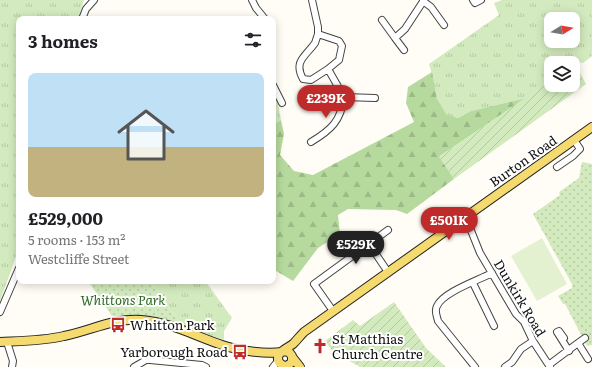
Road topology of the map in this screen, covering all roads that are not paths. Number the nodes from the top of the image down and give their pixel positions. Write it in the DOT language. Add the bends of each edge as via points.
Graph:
graph roads {
  1 [pos="94,0"];
  2 [pos="252,0"];
  3 [pos="312,0"];
  4 [pos="473,0"];
  5 [pos="482,0"];
  6 [pos="423,1"];
  7 [pos="83,16"];
  8 [pos="263,16"];
  9 [pos="382,20"];
  10 [pos="444,25"];
  11 [pos="318,34"];
  12 [pos="395,38"];
  13 [pos="404,50"];
  14 [pos="328,69"];
  15 [pos="276,91"];
  16 [pos="344,97"];
  17 [pos="375,98"];
  18 [pos="282,103"];
  19 [pos="592,127"];
  20 [pos="574,140"];
  21 [pos="311,142"];
  22 [pos="587,147"];
  23 [pos="580,149"];
  24 [pos="557,167"];
  25 [pos="463,218"];
  26 [pos="388,230"];
  27 [pos="369,244"];
  28 [pos="388,272"];
  29 [pos="492,273"];
  30 [pos="16,275"];
  31 [pos="473,283"];
  32 [pos="333,311"];
  33 [pos="0,312"];
  34 [pos="494,326"];
  35 [pos="585,338"];
  36 [pos="562,339"];
  37 [pos="533,341"];
  38 [pos="4,342"];
  39 [pos="294,343"];
  40 [pos="578,343"];
  41 [pos="569,351"];
  42 [pos="283,352"];
  43 [pos="268,353"];
  44 [pos="292,357"];
  45 [pos="588,359"];
  46 [pos="282,365"];
  47 [pos="550,366"];
  48 [pos="12,367"];
  49 [pos="134,367"];
  50 [pos="206,367"];
  51 [pos="300,367"];
  52 [pos="475,367"];
  53 [pos="505,367"];
  1 -- 7 [label="street"];
  2 -- 8 [label="street"];
  3 -- 11 [label="street"];
  4 -- 5 [label="street" via="475,3"];
  6 -- 10 [label="street" via="431,7"];
  6 -- 12 [label="street" via="405,29"];
  9 -- 12 [label="street"];
  11 -- 14 [label="street" via="340,41 342,46 339,60"];
  11 -- 14 [label="street" via="315,43 300,62 300,74 303,79 311,80"];
  12 -- 13 [label="street"];
  14 -- 16 [label="street"];
  15 -- 18 [label="street"];
  16 -- 17 [label="street"];
  16 -- 21 [label="street" via="343,108 337,121"];
  19 -- 20 [label="main road, Burton Road"];
  20 -- 23 [label="street"];
  20 -- 25 [label="main road, Burton Road"];
  22 -- 23 [label="street"];
  23 -- 24 [label="street"];
  25 -- 28 [label="main road, Burton Road"];
  25 -- 29 [label="street, Dunkirk Road"];
  26 -- 27 [label="street"];
  27 -- 28 [label="street"];
  27 -- 32 [label="street" via="314,284"];
  28 -- 32 [label="main road, Burton Road"];
  29 -- 31 [label="street"];
  29 -- 37 [label="street, Dunkirk Road" via="516,314 524,322"];
  30 -- 33 [label="street"];
  31 -- 34 [label="street"];
  31 -- 52 [label="street" via="448,294 437,305 435,312 439,322"];
  32 -- 39 [label="main road, Burton Road" via="304,332"];
  35 -- 40 [label="street"];
  36 -- 41 [label="street"];
  37 -- 47 [label="street, Dunkirk Road"];
  37 -- 53 [label="street" via="521,348 512,362"];
  38 -- 43 [label="main road" via="49,339 111,322 140,320 174,327 223,346"];
  38 -- 48 [label="street" via="13,358"];
  39 -- 42 [label="main road, Burton Road"];
  39 -- 44 [label="main road"];
  40 -- 41 [label="street"];
  40 -- 45 [label="street"];
  41 -- 47 [label="street"];
  42 -- 43 [label="main road"];
  42 -- 44 [label="main road" via="289,352"];
  42 -- 46 [label="main road" via="279,354"];
  43 -- 46 [label="main road"];
  44 -- 46 [label="main road" via="291,364"];
  44 -- 51 [label="main road"];
  49 -- 50 [label="street" via="146,360"];
}
